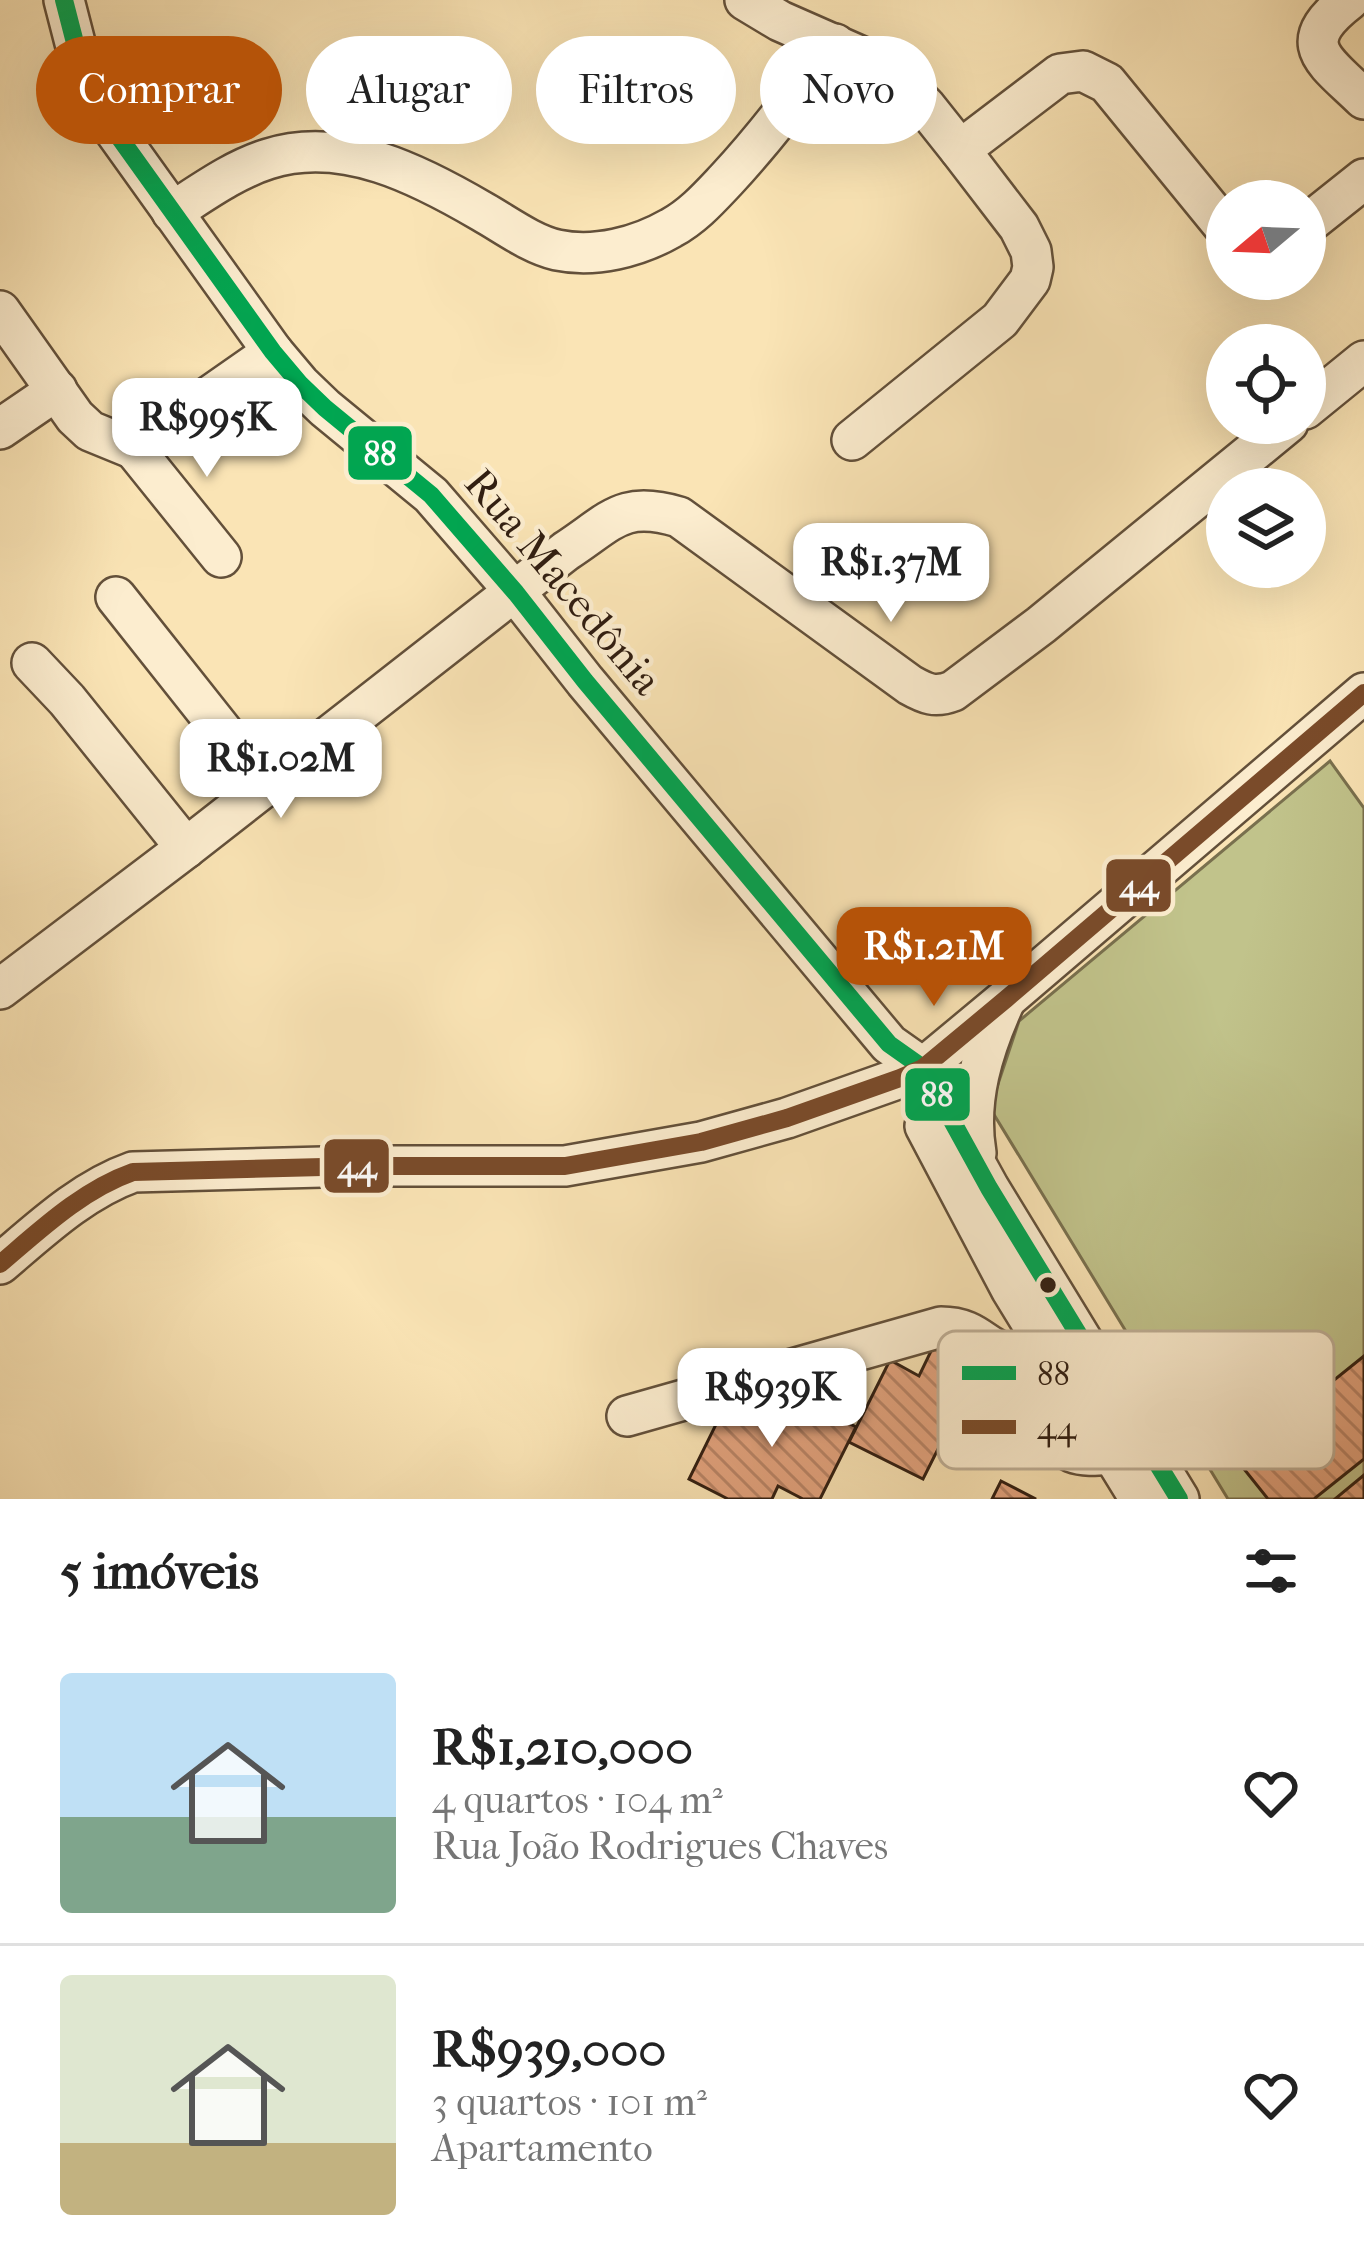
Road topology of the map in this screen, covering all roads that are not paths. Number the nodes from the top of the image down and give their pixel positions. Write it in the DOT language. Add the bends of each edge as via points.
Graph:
graph roads {
  1 [pos="64,0"];
  2 [pos="745,0"];
  3 [pos="1349,0"];
  4 [pos="816,36"];
  5 [pos="1364,99"];
  6 [pos="937,121"];
  7 [pos="760,141"];
  8 [pos="960,150"];
  9 [pos="1364,179"];
  10 [pos="1206,204"];
  11 [pos="1326,209"];
  12 [pos="172,212"];
  13 [pos="0,310"];
  14 [pos="274,352"];
  15 [pos="1364,361"];
  16 [pos="57,390"];
  17 [pos="1326,393"];
  18 [pos="0,429"];
  19 [pos="852,440"];
  20 [pos="1262,444"];
  21 [pos="134,449"];
  22 [pos="221,557"];
  23 [pos="516,593"];
  24 [pos="116,597"];
  25 [pos="32,663"];
  26 [pos="1364,693"];
  27 [pos="265,785"];
  28 [pos="186,848"];
  29 [pos="0,988"];
  30 [pos="1006,999"];
  31 [pos="904,1063"];
  32 [pos="980,1170"];
  33 [pos="0,1264"];
  34 [pos="966,1331"];
  35 [pos="1036,1331"];
  36 [pos="1077,1331"];
  37 [pos="627,1416"];
  38 [pos="1121,1469"];
  39 [pos="1161,1469"];
  40 [pos="1140,1499"];
  41 [pos="1179,1499"];
  1 -- 12 [label="street, Rua Macedônia" via="99,109"];
  2 -- 4 [label="street"];
  3 -- 5 [label="street" via="1321,26 1318,42 1325,62"];
  6 -- 8 [label="street"];
  7 -- 12 [label="street" via="673,228 594,252 556,250 348,152 268,159"];
  8 -- 10 [label="street" via="1060,74 1090,73 1107,83"];
  8 -- 19 [label="street" via="1019,227 1031,250 1030,280 1000,320"];
  9 -- 11 [label="street"];
  12 -- 14 [label="street, Rua Macedônia"];
  13 -- 16 [label="street"];
  14 -- 21 [label="street"];
  14 -- 23 [label="street, Rua Macedônia" via="325,408 431,495"];
  15 -- 17 [label="street"];
  16 -- 18 [label="street"];
  16 -- 21 [label="street" via="89,430"];
  20 -- 23 [label="street" via="1041,625 941,695 910,685 699,530 658,511 626,511"];
  21 -- 22 [label="street"];
  23 -- 27 [label="street"];
  23 -- 31 [label="street, Rua Macedônia"];
  24 -- 27 [label="street"];
  25 -- 28 [label="street"];
  26 -- 30 [label="street"];
  27 -- 28 [label="street"];
  28 -- 29 [label="street"];
  30 -- 31 [label="street"];
  30 -- 32 [label="street" via="976,1090"];
  31 -- 32 [label="street"];
  31 -- 33 [label="street" via="787,1118 565,1166 133,1172 49,1222"];
  31 -- 35 [label="street"];
  32 -- 36 [label="street"];
  34 -- 37 [label="street" via="941,1327"];
  38 -- 40 [label="street"];
  39 -- 41 [label="street"];
}
